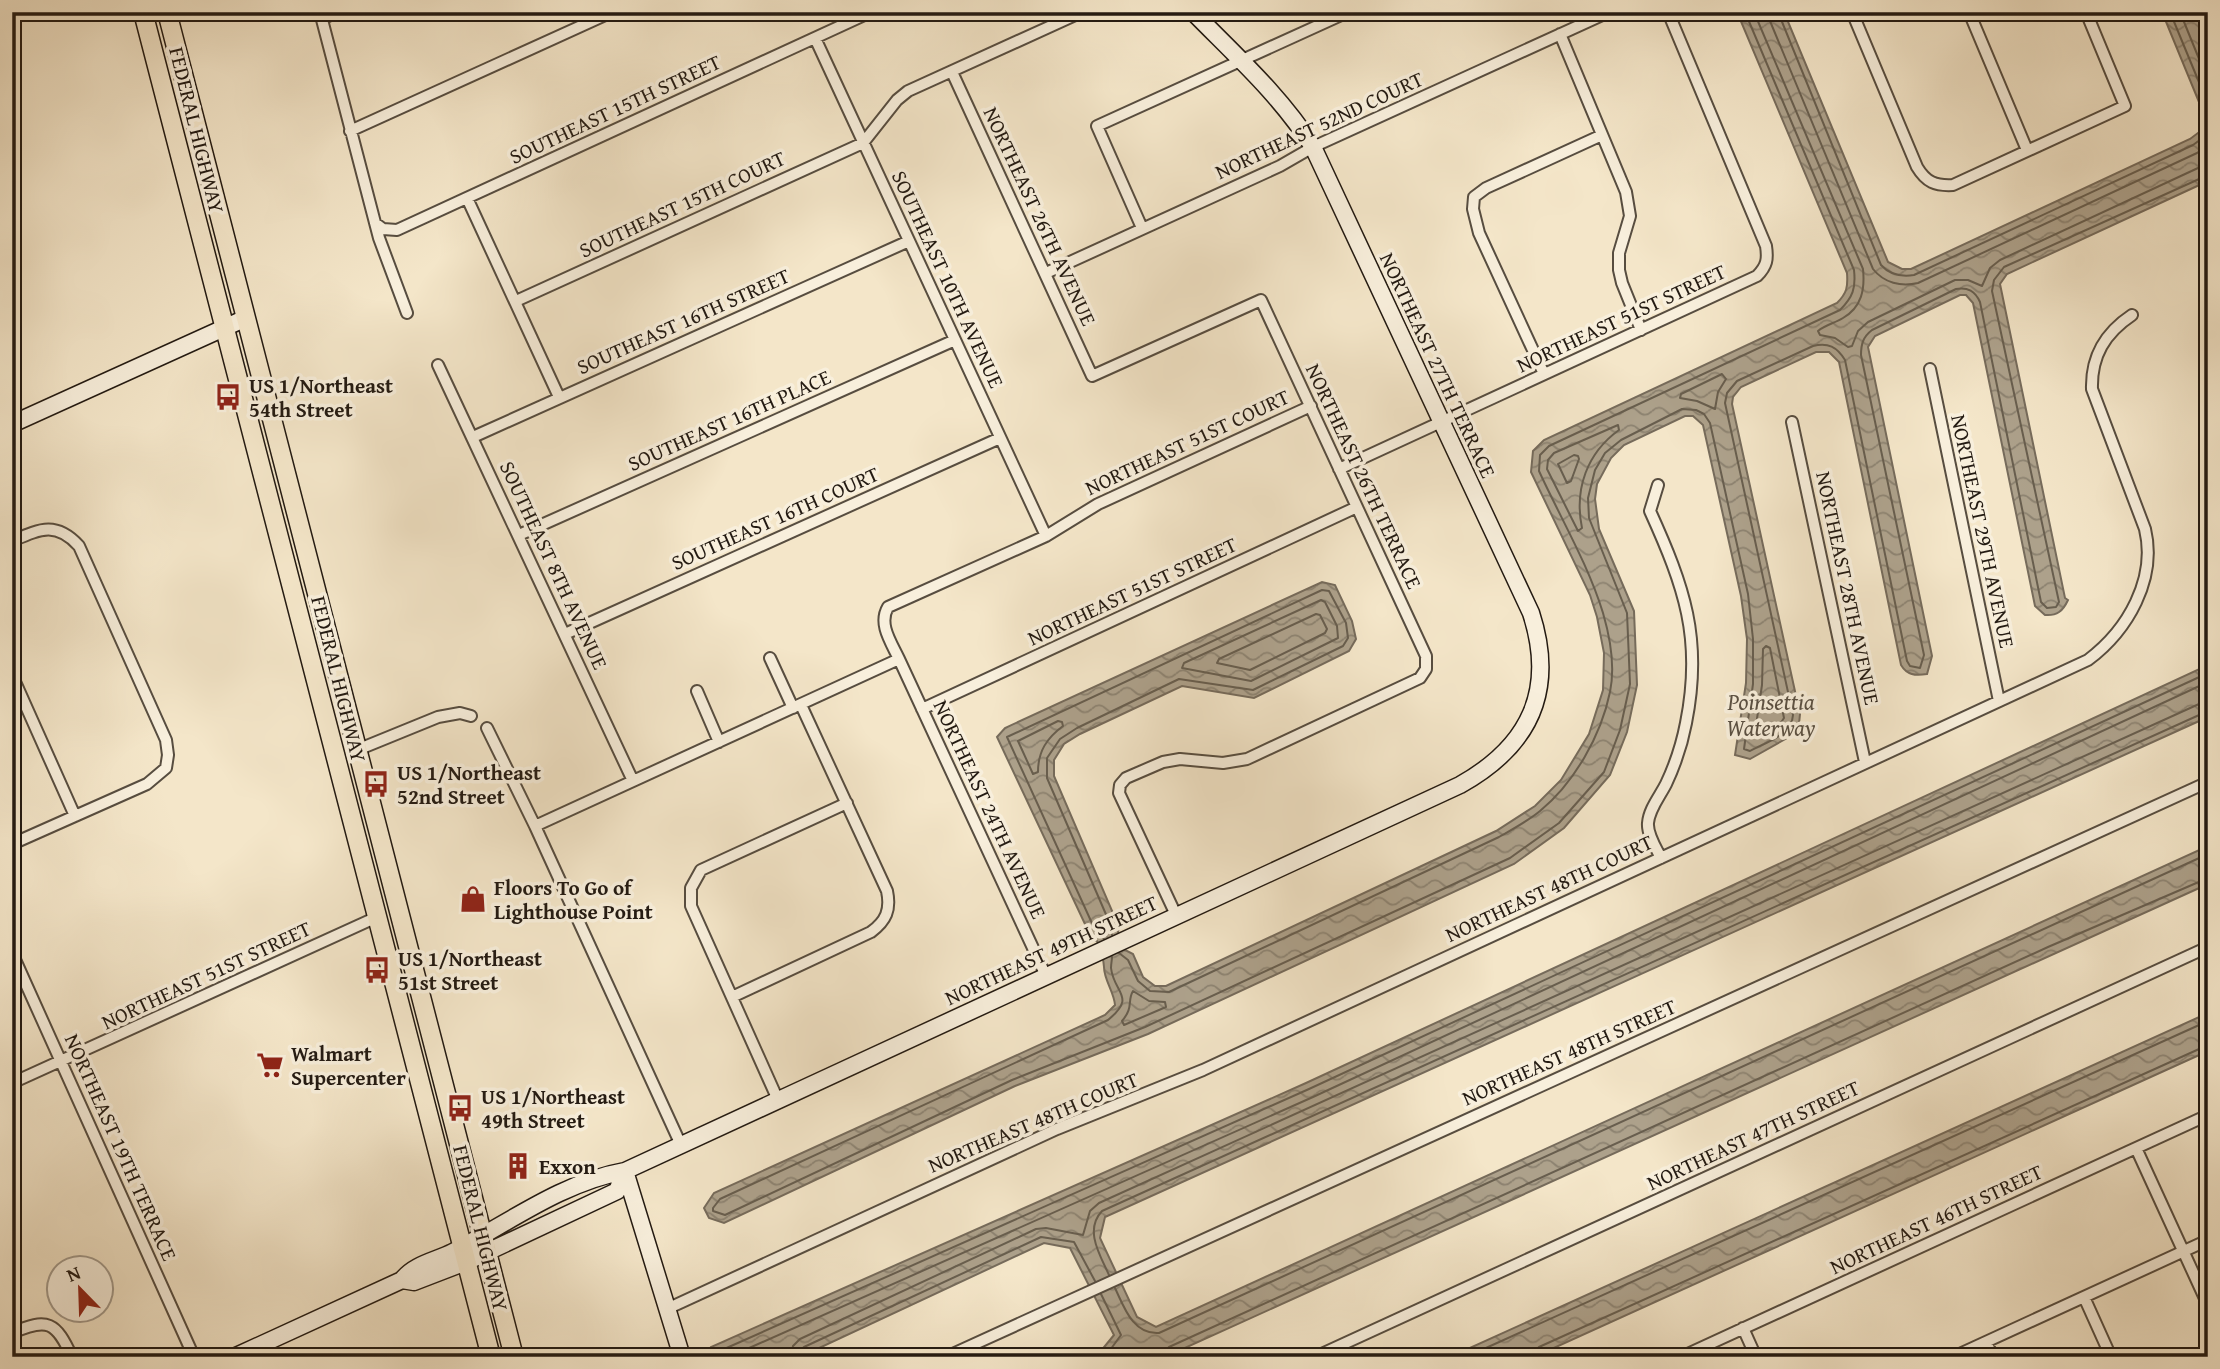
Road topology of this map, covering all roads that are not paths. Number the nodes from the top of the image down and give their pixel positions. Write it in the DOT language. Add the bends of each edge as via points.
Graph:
graph roads {
  1 [pos="143,12"];
  2 [pos="167,12"];
  3 [pos="337,12"];
  4 [pos="612,12"];
  5 [pos="1082,12"];
  6 [pos="1193,12"];
  7 [pos="1348,12"];
  8 [pos="1609,12"];
  9 [pos="1668,12"];
  10 [pos="1852,12"];
  11 [pos="1969,12"];
  12 [pos="2086,12"];
  13 [pos="867,13"];
  14 [pos="321,16"];
  15 [pos="1560,34"];
  16 [pos="815,38"];
  17 [pos="156,61"];
  18 [pos="1241,61"];
  19 [pos="952,72"];
  20 [pos="188,96"];
  21 [pos="350,131"];
  22 [pos="1602,135"];
  23 [pos="863,143"];
  24 [pos="1313,147"];
  25 [pos="2027,150"];
  26 [pos="467,198"];
  27 [pos="375,223"];
  28 [pos="1142,228"];
  29 [pos="909,241"];
  30 [pos="1046,273"];
  31 [pos="1261,300"];
  32 [pos="516,301"];
  33 [pos="407,313"];
  34 [pos="2132,315"];
  35 [pos="246,318"];
  36 [pos="225,328"];
  37 [pos="1641,330"];
  38 [pos="955,340"];
  39 [pos="438,365"];
  40 [pos="1930,369"];
  41 [pos="1544,374"];
  42 [pos="559,397"];
  43 [pos="1311,407"];
  44 [pos="1441,421"];
  45 [pos="1792,422"];
  46 [pos="12,424"];
  47 [pos="473,437"];
  48 [pos="1000,438"];
  49 [pos="1339,469"];
  50 [pos="1658,485"];
  51 [pos="270,503"];
  52 [pos="1357,507"];
  53 [pos="302,534"];
  54 [pos="519,534"];
  55 [pos="1046,536"];
  56 [pos="12,541"];
  57 [pos="283,552"];
  58 [pos="313,580"];
  59 [pos="565,634"];
  60 [pos="770,658"];
  61 [pos="898,659"];
  62 [pos="12,675"];
  63 [pos="697,691"];
  64 [pos="1999,701"];
  65 [pos="797,707"];
  66 [pos="922,709"];
  67 [pos="471,716"];
  68 [pos="325,717"];
  69 [pos="487,728"];
  70 [pos="719,741"];
  71 [pos="357,750"];
  72 [pos="1866,762"];
  73 [pos="1493,765"];
  74 [pos="633,781"];
  75 [pos="2208,782"];
  76 [pos="847,803"];
  77 [pos="75,816"];
  78 [pos="535,826"];
  79 [pos="358,843"];
  80 [pos="12,844"];
  81 [pos="1661,858"];
  82 [pos="387,866"];
  83 [pos="1176,915"];
  84 [pos="377,917"];
  85 [pos="2208,947"];
  86 [pos="12,953"];
  87 [pos="411,956"];
  88 [pos="1046,976"];
  89 [pos="732,997"];
  90 [pos="62,1062"];
  91 [pos="12,1083"];
  92 [pos="779,1100"];
  93 [pos="2208,1115"];
  94 [pos="681,1145"];
  95 [pos="2136,1148"];
  96 [pos="625,1171"];
  97 [pos="2208,1240"];
  98 [pos="484,1244"];
  99 [pos="2183,1251"];
  100 [pos="464,1254"];
  101 [pos="2084,1297"];
  102 [pos="2208,1305"];
  103 [pos="668,1308"];
  104 [pos="1743,1328"];
  105 [pos="12,1333"];
  106 [pos="1986,1342"];
  107 [pos="72,1357"];
  108 [pos="194,1357"];
  109 [pos="234,1357"];
  110 [pos="491,1357"];
  111 [pos="514,1357"];
  112 [pos="682,1357"];
  113 [pos="946,1357"];
  114 [pos="1315,1357"];
  115 [pos="1681,1357"];
  116 [pos="1756,1357"];
  117 [pos="1953,1357"];
  118 [pos="1993,1357"];
  119 [pos="2111,1357"];
  1 -- 17 [label="main road, FEDERAL HIGHWAY"];
  2 -- 20 [label="main road, FEDERAL HIGHWAY"];
  3 -- 14 [label="street"];
  4 -- 21 [label="street"];
  5 -- 19 [label="street"];
  6 -- 18 [label="street, NORTHEAST 27TH TERRACE"];
  7 -- 18 [label="street"];
  8 -- 15 [label="street, NORTHEAST 52ND COURT"];
  9 -- 37 [label="street, NORTHEAST 51ST STREET" via="1768,258 1757,276"];
  10 -- 25 [label="street" via="1923,177 1932,184 1953,185"];
  11 -- 25 [label="street"];
  12 -- 25 [label="street" via="2125,106"];
  13 -- 16 [label="street, SOUTHEAST 15TH STREET"];
  14 -- 21 [label="street"];
  15 -- 22 [label="street"];
  15 -- 24 [label="street, NORTHEAST 52ND COURT"];
  16 -- 23 [label="street, SOUTHEAST 10TH AVENUE"];
  16 -- 26 [label="street, SOUTHEAST 15TH STREET"];
  17 -- 20 [label="main road" via="174,75"];
  17 -- 36 [label="main road, FEDERAL HIGHWAY"];
  18 -- 24 [label="street, NORTHEAST 27TH TERRACE" via="1273,92"];
  18 -- 28 [label="street" via="1097,126"];
  19 -- 23 [label="street" via="908,91"];
  19 -- 30 [label="street, NORTHEAST 26TH AVENUE"];
  20 -- 35 [label="main road, FEDERAL HIGHWAY"];
  21 -- 27 [label="street"];
  22 -- 37 [label="street" via="1626,192 1630,216 1619,270"];
  22 -- 41 [label="street" via="1475,197 1479,233"];
  23 -- 29 [label="street, SOUTHEAST 10TH AVENUE"];
  23 -- 32 [label="street, SOUTHEAST 15TH COURT"];
  24 -- 28 [label="street, NORTHEAST 52ND COURT"];
  24 -- 44 [label="street, NORTHEAST 27TH TERRACE"];
  26 -- 27 [label="street, SOUTHEAST 15TH STREET" via="397,230"];
  26 -- 32 [label="street"];
  27 -- 33 [label="street"];
  28 -- 30 [label="street, NORTHEAST 52ND COURT"];
  29 -- 38 [label="street, SOUTHEAST 10TH AVENUE"];
  29 -- 42 [label="street, SOUTHEAST 16TH STREET"];
  30 -- 31 [label="street, NORTHEAST 26TH AVENUE" via="1092,376"];
  31 -- 43 [label="street, NORTHEAST 26TH TERRACE"];
  32 -- 42 [label="street"];
  34 -- 64 [label="street, NORTHEAST 48TH COURT" via="2102,342 2092,378 2096,404 2146,529 2149,565 2142,586 2125,621 2098,652"];
  35 -- 36 [label="street"];
  35 -- 53 [label="main road, FEDERAL HIGHWAY"];
  36 -- 46 [label="street"];
  36 -- 51 [label="main road, FEDERAL HIGHWAY"];
  37 -- 41 [label="street, NORTHEAST 51ST STREET"];
  38 -- 48 [label="street, SOUTHEAST 10TH AVENUE"];
  38 -- 54 [label="street, SOUTHEAST 16TH PLACE"];
  39 -- 47 [label="street, SOUTHEAST 8TH AVENUE"];
  40 -- 64 [label="street, NORTHEAST 29TH AVENUE"];
  41 -- 44 [label="street, NORTHEAST 51ST STREET"];
  42 -- 47 [label="street, SOUTHEAST 16TH STREET"];
  43 -- 49 [label="street, NORTHEAST 26TH TERRACE"];
  43 -- 55 [label="street, NORTHEAST 51ST COURT" via="1080,513"];
  44 -- 49 [label="street, NORTHEAST 51ST STREET"];
  44 -- 73 [label="street, NORTHEAST 27TH TERRACE" via="1538,636 1541,662 1534,706 1510,749"];
  45 -- 72 [label="street, NORTHEAST 28TH AVENUE"];
  47 -- 54 [label="street, SOUTHEAST 8TH AVENUE"];
  48 -- 55 [label="street, SOUTHEAST 10TH AVENUE"];
  48 -- 59 [label="street, SOUTHEAST 16TH COURT"];
  49 -- 52 [label="street, NORTHEAST 26TH TERRACE"];
  50 -- 81 [label="street" via="1650,511 1683,589 1693,660 1682,742 1648,821"];
  51 -- 53 [label="main road" via="287,527"];
  51 -- 57 [label="main road, FEDERAL HIGHWAY"];
  52 -- 66 [label="street, NORTHEAST 51ST STREET"];
  52 -- 83 [label="street, NORTHEAST 26TH TERRACE" via="1426,656 1426,668 1420,678 1247,759 1223,763 1180,759 1126,778 1119,793"];
  53 -- 58 [label="main road, FEDERAL HIGHWAY"];
  54 -- 59 [label="street, SOUTHEAST 8TH AVENUE"];
  55 -- 61 [label="street, NORTHEAST 24TH AVENUE" via="888,607 884,626"];
  56 -- 77 [label="street" via="36,530 55,529 79,546 166,740 166,768 147,784"];
  57 -- 58 [label="main road" via="299,559"];
  57 -- 68 [label="main road, FEDERAL HIGHWAY"];
  58 -- 71 [label="main road, FEDERAL HIGHWAY"];
  59 -- 74 [label="street, SOUTHEAST 8TH AVENUE"];
  60 -- 65 [label="street"];
  61 -- 65 [label="street"];
  61 -- 66 [label="street, NORTHEAST 24TH AVENUE"];
  62 -- 77 [label="street"];
  63 -- 70 [label="street"];
  64 -- 72 [label="street, NORTHEAST 48TH COURT"];
  65 -- 70 [label="street"];
  65 -- 76 [label="street"];
  66 -- 88 [label="street, NORTHEAST 24TH AVENUE"];
  67 -- 71 [label="street" via="438,717"];
  68 -- 71 [label="main road" via="336,734"];
  68 -- 79 [label="main road, FEDERAL HIGHWAY"];
  69 -- 78 [label="street"];
  70 -- 74 [label="street"];
  71 -- 82 [label="main road, FEDERAL HIGHWAY"];
  72 -- 81 [label="street, NORTHEAST 48TH COURT"];
  73 -- 83 [label="street, NORTHEAST 49TH STREET" via="1460,785"];
  74 -- 78 [label="street"];
  75 -- 113 [label="street, NORTHEAST 48TH STREET"];
  76 -- 89 [label="street" via="887,891 890,902 882,924"];
  76 -- 89 [label="street" via="701,870 691,888 691,906"];
  77 -- 80 [label="street"];
  78 -- 94 [label="street"];
  79 -- 82 [label="main road" via="369,859"];
  79 -- 84 [label="main road, FEDERAL HIGHWAY"];
  81 -- 103 [label="street, NORTHEAST 48TH COURT" via="1203,1070 1057,1129"];
  82 -- 87 [label="main road, FEDERAL HIGHWAY"];
  83 -- 88 [label="street, NORTHEAST 49TH STREET"];
  84 -- 87 [label="main road"];
  84 -- 90 [label="street, NORTHEAST 51ST STREET"];
  84 -- 100 [label="main road, FEDERAL HIGHWAY"];
  85 -- 114 [label="street, NORTHEAST 47TH STREET"];
  86 -- 90 [label="street, NORTHEAST 19TH TERRACE"];
  87 -- 98 [label="main road, FEDERAL HIGHWAY"];
  88 -- 92 [label="street, NORTHEAST 49TH STREET"];
  89 -- 92 [label="street"];
  90 -- 91 [label="street, NORTHEAST 51ST STREET"];
  90 -- 108 [label="street, NORTHEAST 19TH TERRACE"];
  92 -- 94 [label="street, NORTHEAST 49TH STREET"];
  93 -- 95 [label="street, NORTHEAST 46TH STREET"];
  94 -- 96 [label="street, NORTHEAST 49TH STREET"];
  95 -- 99 [label="street"];
  95 -- 104 [label="street, NORTHEAST 46TH STREET"];
  96 -- 98 [label="street, NORTHEAST 49TH STREET" via="617,1191"];
  96 -- 103 [label="street"];
  97 -- 99 [label="street"];
  98 -- 100 [label="street, NORTHEAST 49TH STREET"];
  98 -- 111 [label="main road, FEDERAL HIGHWAY"];
  99 -- 101 [label="street"];
  99 -- 102 [label="street"];
  100 -- 109 [label="street, NORTHEAST 49TH STREET" via="409,1271 402,1280"];
  100 -- 110 [label="main road, FEDERAL HIGHWAY"];
  101 -- 106 [label="street"];
  101 -- 119 [label="street"];
  103 -- 112 [label="street"];
  104 -- 115 [label="street, NORTHEAST 46TH STREET"];
  104 -- 116 [label="street"];
  105 -- 107 [label="street" via="44,1323 55,1328"];
  106 -- 117 [label="street"];
  106 -- 118 [label="street"];
}
